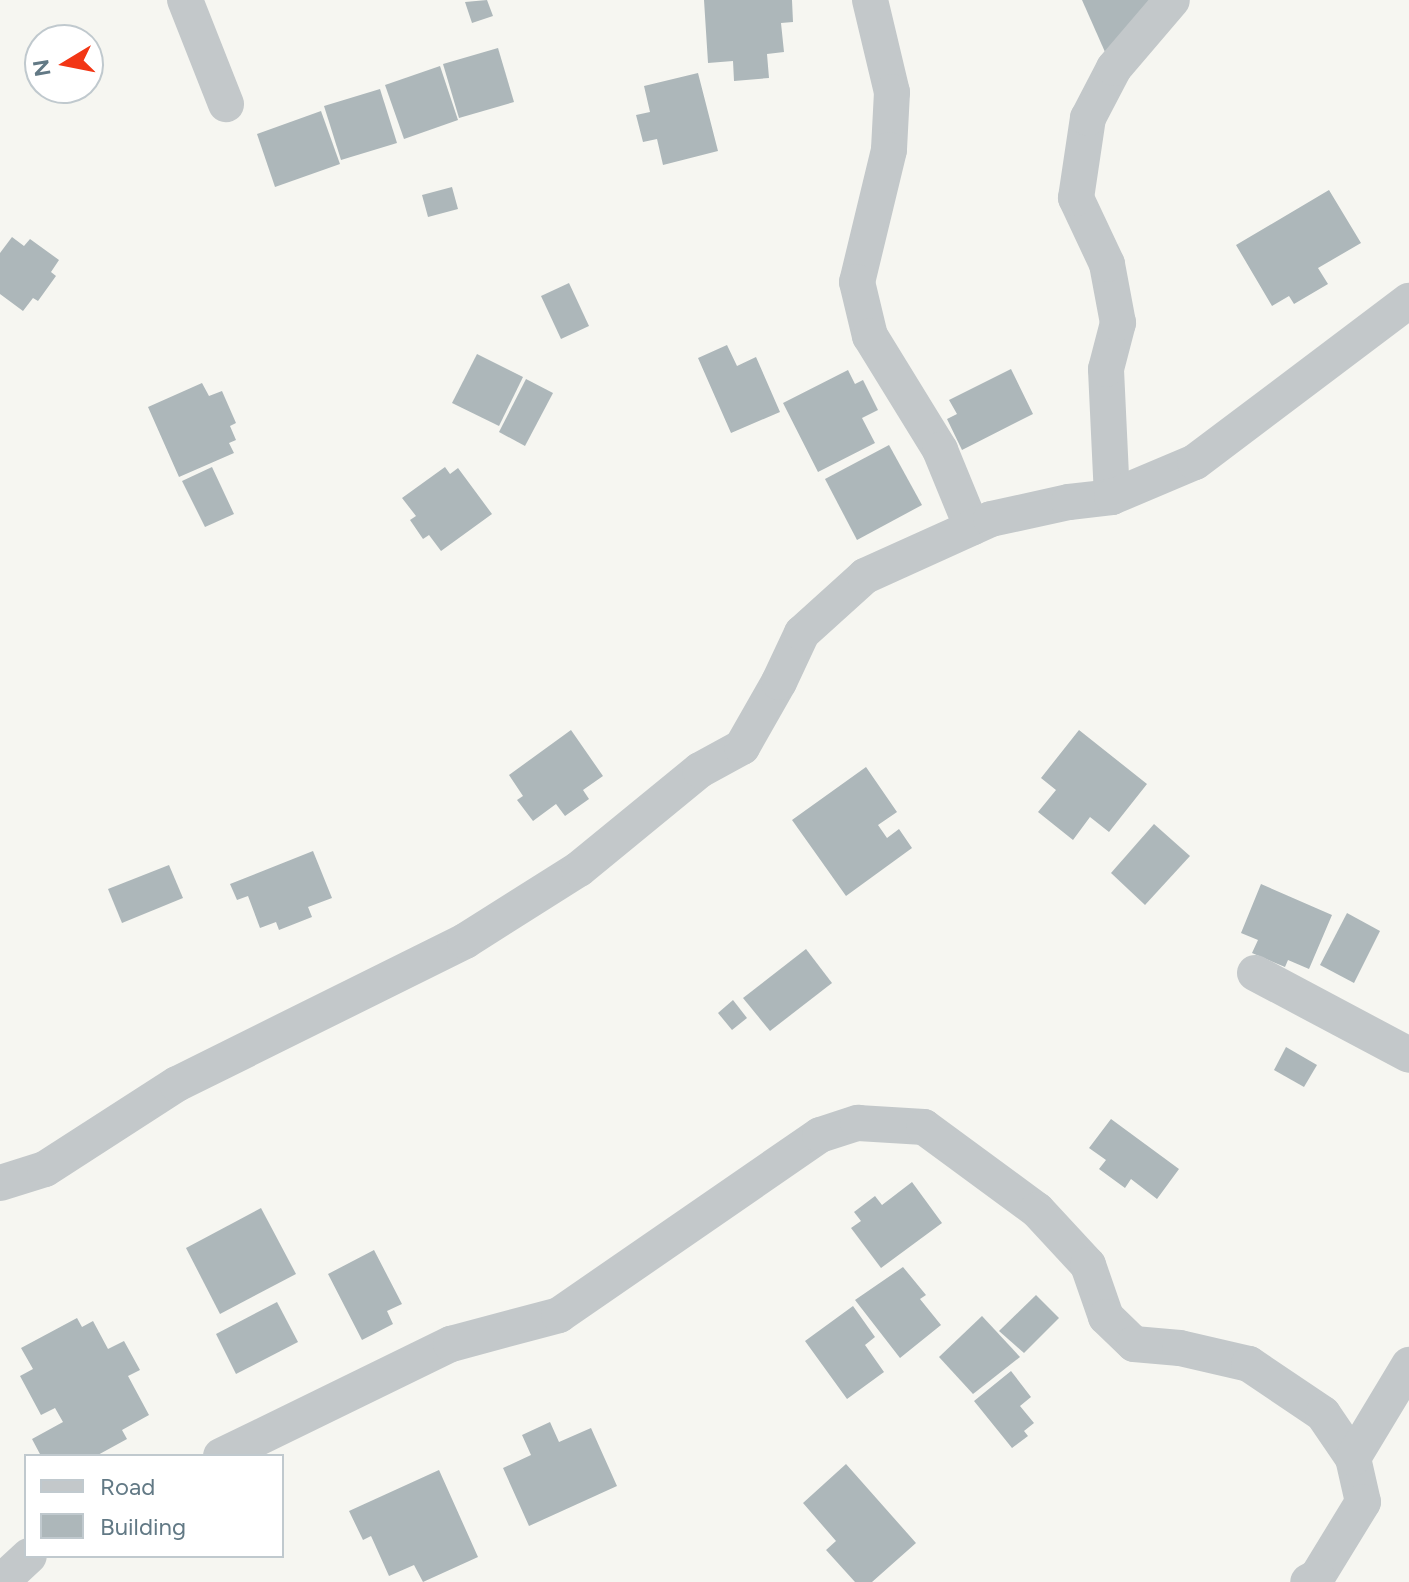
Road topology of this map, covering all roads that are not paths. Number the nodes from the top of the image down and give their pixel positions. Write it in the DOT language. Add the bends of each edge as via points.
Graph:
graph roads {
  1 [pos="185,0"];
  2 [pos="870,0"];
  3 [pos="1172,0"];
  4 [pos="226,104"];
  5 [pos="1409,301"];
  6 [pos="1112,497"];
  7 [pos="972,528"];
  8 [pos="1255,973"];
  9 [pos="1409,1055"];
  10 [pos="0,1183"];
  11 [pos="1409,1365"];
  12 [pos="225,1454"];
  13 [pos="1353,1458"];
  14 [pos="27,1558"];
  15 [pos="1,1582"];
  16 [pos="1308,1582"];
  1 -- 4 [label="street"];
  2 -- 7 [label="street" via="892,92 889,150 857,282 870,336 940,450"];
  3 -- 6 [label="street" via="1114,68 1088,118 1076,198 1107,264 1118,323 1106,369"];
  5 -- 6 [label="street" via="1195,462"];
  6 -- 7 [label="street" via="1004,516"];
  7 -- 10 [label="street" via="865,576 802,633 742,747 700,770 579,869 465,941 177,1084 45,1169"];
  8 -- 9 [label="street"];
  11 -- 13 [label="street"];
  12 -- 13 [label="street" via="451,1344 559,1315 820,1135 858,1123 924,1127 1037,1210 1088,1265 1106,1317 1134,1344 1249,1364 1323,1414"];
  13 -- 16 [label="street" via="1363,1502 1317,1577"];
  14 -- 15 [label="street"];
}
